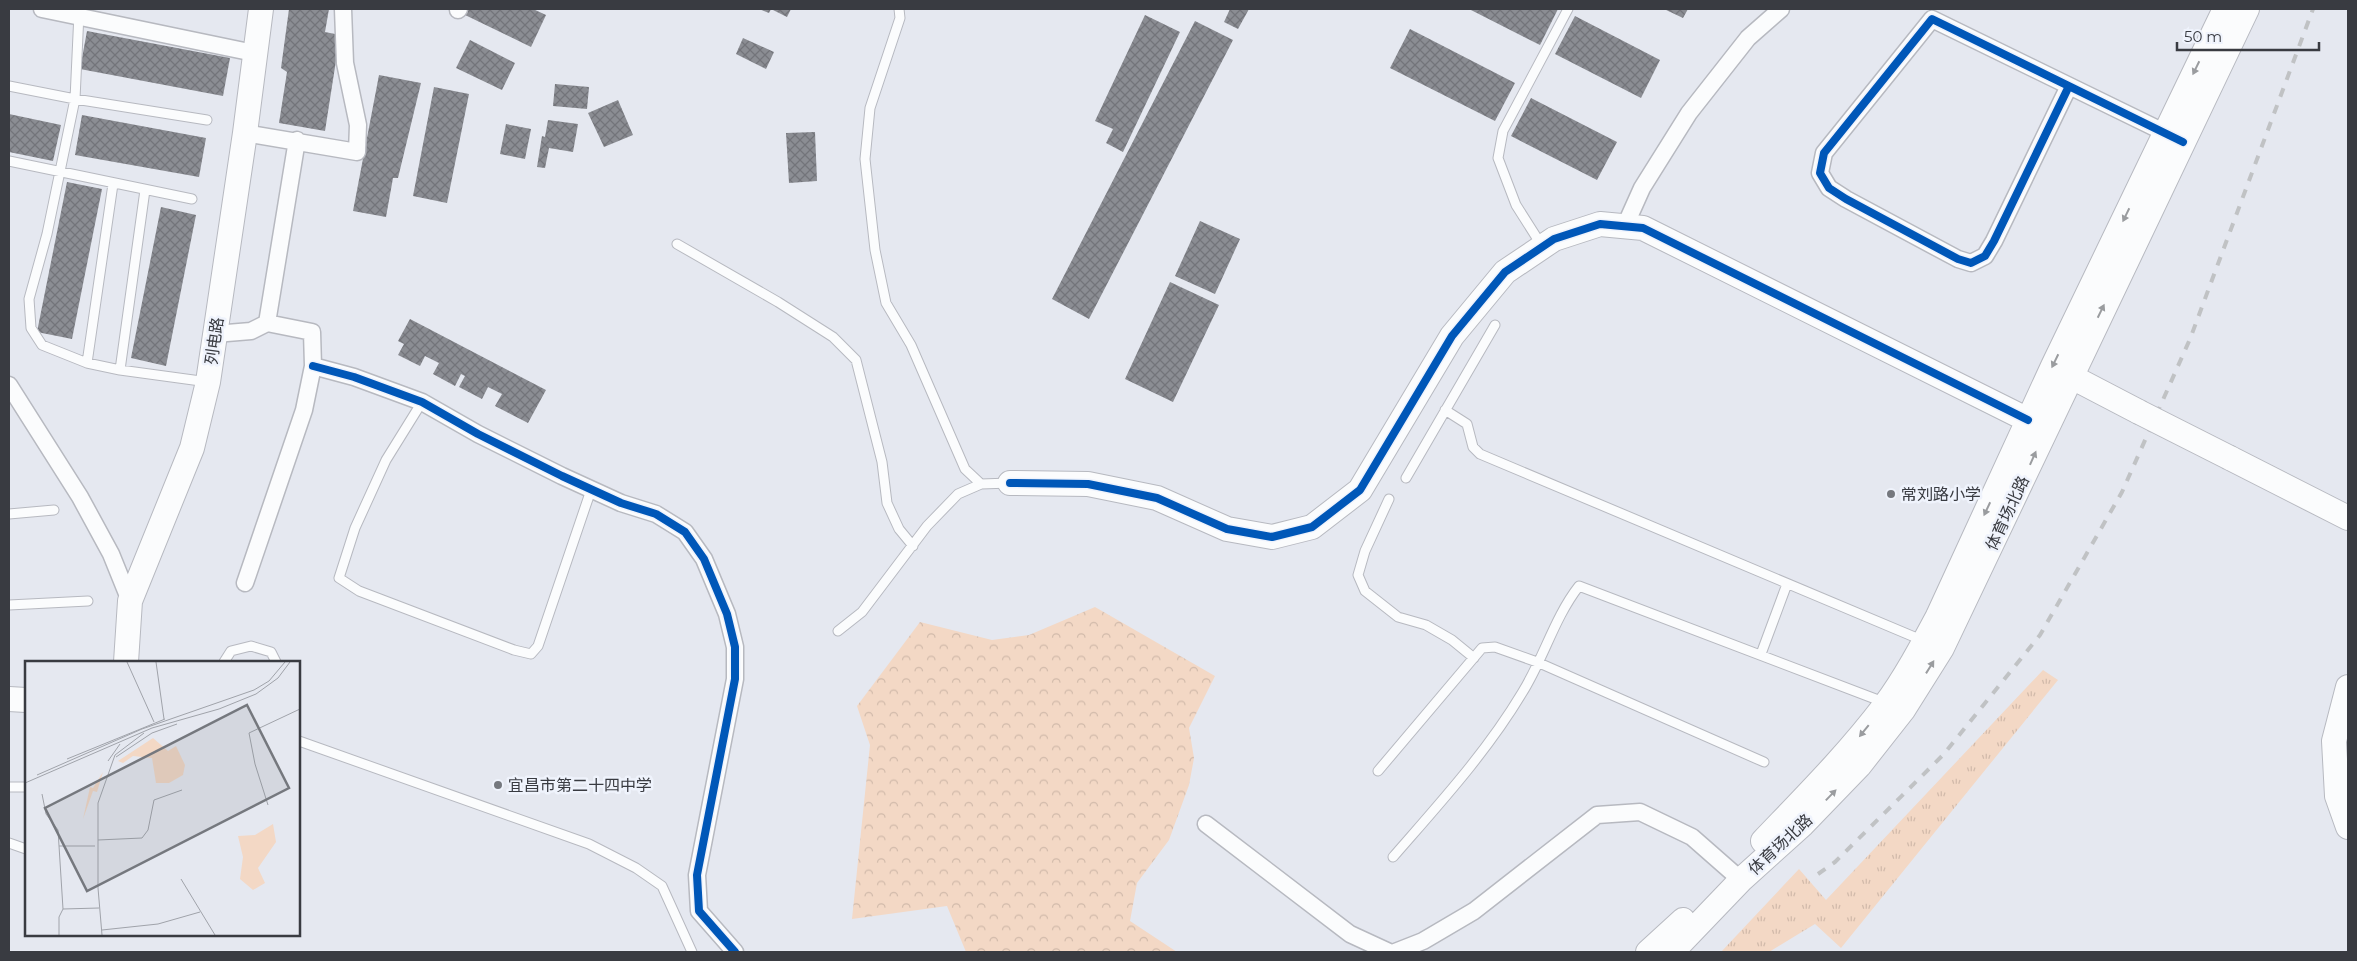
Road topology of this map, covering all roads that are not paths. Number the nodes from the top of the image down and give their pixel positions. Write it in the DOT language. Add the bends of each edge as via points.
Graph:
graph roads {
  1 [pos="42,9"];
  2 [pos="261,9"];
  3 [pos="343,9"];
  4 [pos="899,9"];
  5 [pos="1568,9"];
  6 [pos="1781,9"];
  7 [pos="2225,9"];
  8 [pos="2247,9"];
  9 [pos="78,13"];
  10 [pos="254,52"];
  11 [pos="9,86"];
  12 [pos="2069,86"];
  13 [pos="75,99"];
  14 [pos="207,120"];
  15 [pos="245,132"];
  16 [pos="2174,137"];
  17 [pos="297,140"];
  18 [pos="9,162"];
  19 [pos="61,173"];
  20 [pos="113,184"];
  21 [pos="145,190"];
  22 [pos="192,199"];
  23 [pos="1626,226"];
  24 [pos="677,244"];
  25 [pos="1542,247"];
  26 [pos="268,323"];
  27 [pos="1495,325"];
  28 [pos="215,334"];
  29 [pos="87,363"];
  30 [pos="314,366"];
  31 [pos="120,370"];
  32 [pos="2070,376"];
  33 [pos="208,382"];
  34 [pos="9,385"];
  35 [pos="422,402"];
  36 [pos="1444,410"];
  37 [pos="2028,420"];
  38 [pos="1406,478"];
  39 [pos="1010,483"];
  40 [pos="981,484"];
  41 [pos="591,490"];
  42 [pos="1389,499"];
  43 [pos="54,510"];
  44 [pos="9,514"];
  45 [pos="2348,518"];
  46 [pos="912,546"];
  47 [pos="245,582"];
  48 [pos="1787,584"];
  49 [pos="88,601"];
  50 [pos="130,601"];
  51 [pos="9,605"];
  52 [pos="838,631"];
  53 [pos="1924,642"];
  54 [pos="1761,654"];
  55 [pos="1474,658"];
  56 [pos="126,661"];
  57 [pos="225,661"];
  58 [pos="276,661"];
  59 [pos="1537,662"];
  60 [pos="2348,687"];
  61 [pos="9,700"];
  62 [pos="25,700"];
  63 [pos="1886,703"];
  64 [pos="300,741"];
  65 [pos="1764,762"];
  66 [pos="1378,771"];
  67 [pos="9,787"];
  68 [pos="25,787"];
  69 [pos="1206,824"];
  70 [pos="2348,827"];
  71 [pos="9,843"];
  72 [pos="25,849"];
  73 [pos="1393,858"];
  74 [pos="1738,876"];
  75 [pos="692,952"];
  76 [pos="735,952"];
  77 [pos="1389,952"];
  78 [pos="1395,952"];
  79 [pos="1648,952"];
  80 [pos="1658,952"];
  81 [pos="1674,952"];
  1 -- 9 [label="street"];
  2 -- 10 [label="street, 列电路"];
  3 -- 17 [label="street" via="345,63 358,125 356,152"];
  4 -- 40 [label="lane" via="900,18 870,108 865,159 875,250 886,303 911,346 965,469"];
  5 -- 25 [label="lane" via="1503,132 1498,158 1516,205"];
  6 -- 23 [label="street" via="1748,38 1689,113 1642,188"];
  7 -- 16 [label="street, 体育场北路, one-way"];
  8 -- 16 [label="street, 体育场北路"];
  9 -- 10 [label="street"];
  9 -- 13 [label="lane"];
  10 -- 15 [label="street, 列电路"];
  11 -- 13 [label="lane"];
  12 -- 12 [label="street" via="1932,20 1824,153 1820,173 1829,188 1846,199 1971,263 1985,256 1994,241"];
  12 -- 16 [label="street"];
  13 -- 14 [label="lane"];
  13 -- 19 [label="lane"];
  15 -- 17 [label="street"];
  15 -- 28 [label="street, 列电路"];
  32 -- 16 [label="street, 体育场北路, one-way"];
  16 -- 37 [label="street, 体育场北路, one-way"];
  17 -- 26 [label="street"];
  18 -- 19 [label="lane"];
  19 -- 20 [label="lane"];
  19 -- 29 [label="lane" via="29,299 31,328 42,345"];
  20 -- 21 [label="lane"];
  20 -- 29 [label="lane"];
  21 -- 22 [label="lane"];
  21 -- 31 [label="lane"];
  23 -- 25 [label="street" via="1600,224"];
  23 -- 37 [label="street" via="1643,228"];
  24 -- 46 [label="lane" via="833,337 856,360 882,462 887,503 899,529"];
  25 -- 39 [label="street" via="1505,272 1452,336 1360,490 1312,527 1272,537 1227,529 1157,498 1088,484"];
  26 -- 28 [label="street" via="251,331"];
  26 -- 30 [label="street" via="312,332"];
  27 -- 36 [label="lane"];
  28 -- 33 [label="street, 列电路"];
  29 -- 31 [label="lane"];
  30 -- 35 [label="street"];
  30 -- 47 [label="street" via="304,410"];
  31 -- 33 [label="lane"];
  32 -- 45 [label="street, bridge"];
  74 -- 32 [label="street, 体育场北路, one-way" via="1803,824 1859,766 1903,710 1956,622"];
  33 -- 50 [label="street, 列电路" via="192,448"];
  34 -- 50 [label="street" via="80,497 111,554"];
  35 -- 41 [label="street" via="478,434"];
  35 -- 41 [label="lane" via="386,460 355,528 339,578 359,591 530,654 538,646"];
  36 -- 38 [label="lane"];
  36 -- 48 [label="lane" via="1467,424 1473,447 1480,454"];
  37 -- 53 [label="street, 体育场北路, one-way"];
  39 -- 40 [label="lane"];
  40 -- 46 [label="lane" via="958,494"];
  41 -- 76 [label="street" via="656,514 685,532 704,559 727,614 734,647 734,679 696,875 699,911"];
  42 -- 55 [label="lane" via="1365,551 1358,575 1366,591 1398,617 1426,626 1452,640"];
  43 -- 44 [label="lane"];
  46 -- 52 [label="lane" via="862,612"];
  48 -- 53 [label="lane"];
  48 -- 54 [label="lane"];
  49 -- 51 [label="lane"];
  50 -- 56 [label="street, 列电路"];
  53 -- 63 [label="street, 体育场北路"];
  54 -- 59 [label="lane" via="1579,586 1567,602"];
  54 -- 63 [label="lane"];
  55 -- 59 [label="lane" via="1482,648 1495,647"];
  55 -- 66 [label="lane"];
  57 -- 58 [label="lane" via="230,651 250,646 271,652"];
  59 -- 65 [label="lane"];
  59 -- 73 [label="lane" via="1524,691 1486,750"];
  60 -- 70 [label="street" via="2334,741 2337,796"];
  61 -- 62 [label="street"];
  63 -- 74 [label="street, 体育场北路, one-way" via="1844,756"];
  64 -- 75 [label="lane" via="589,844 636,868 662,886"];
  67 -- 68 [label="lane"];
  69 -- 77 [label="street" via="1350,934"];
  71 -- 72 [label="lane"];
  74 -- 78 [label="street" via="1692,837 1640,812 1597,815 1474,911 1423,941"];
  74 -- 79 [label="street"];
  74 -- 80 [label="street, 体育场北路"];
  74 -- 81 [label="street"];
}
